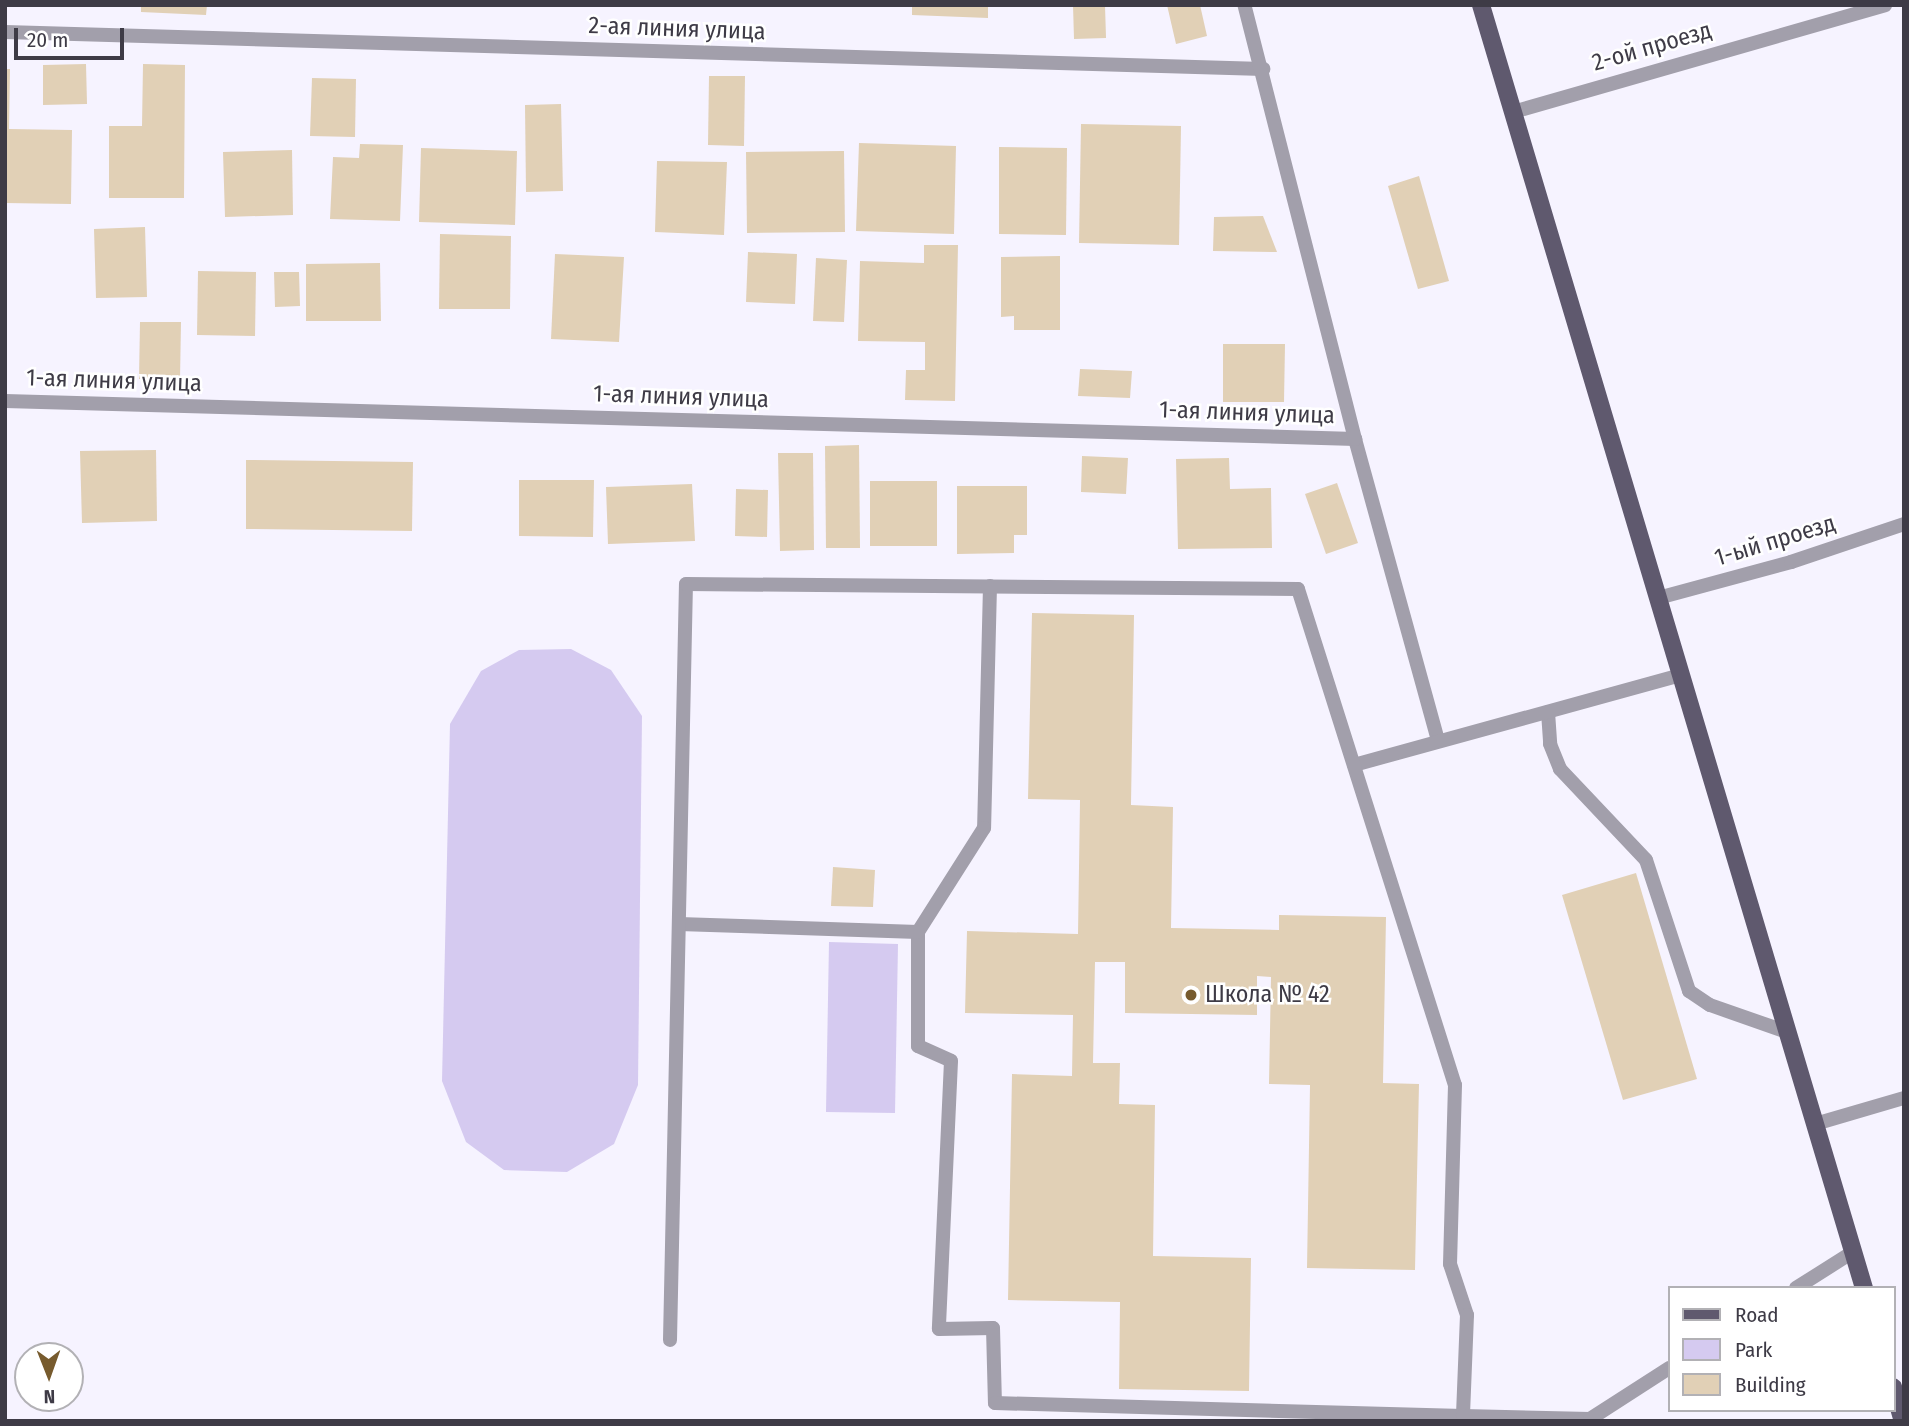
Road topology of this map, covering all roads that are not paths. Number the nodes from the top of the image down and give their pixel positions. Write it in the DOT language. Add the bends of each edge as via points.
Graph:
graph roads {
  1 [pos="1244,5"];
  2 [pos="1481,5"];
  3 [pos="1885,5"];
  4 [pos="5,32"];
  5 [pos="1263,69"];
  6 [pos="1513,112"];
  7 [pos="5,401"];
  8 [pos="1355,439"];
  9 [pos="1904,524"];
  10 [pos="990,586"];
  11 [pos="1658,598"];
  12 [pos="1681,675"];
  13 [pos="1548,712"];
  14 [pos="1438,740"];
  15 [pos="1354,765"];
  16 [pos="679,924"];
  17 [pos="918,932"];
  18 [pos="1787,1032"];
  19 [pos="1904,1098"];
  20 [pos="1815,1124"];
  21 [pos="1853,1252"];
  22 [pos="1799,1286"];
  23 [pos="1863,1286"];
  24 [pos="670,1340"];
  25 [pos="1668,1369"];
  26 [pos="1895,1394"];
  27 [pos="1462,1416"];
  28 [pos="1903,1421"];
  1 -- 5 [label="street"];
  2 -- 6 [label="main road"];
  3 -- 6 [label="street, 2-ой проезд"];
  4 -- 5 [label="street, 2-ая линия улица"];
  5 -- 8 [label="street"];
  6 -- 11 [label="main road"];
  7 -- 8 [label="street, 1-ая линия улица"];
  8 -- 14 [label="street"];
  9 -- 11 [label="street, 1-ый проезд" via="1791,562"];
  10 -- 15 [label="street" via="1298,589"];
  10 -- 16 [label="street" via="686,584"];
  10 -- 17 [label="street" via="985,828"];
  11 -- 12 [label="main road"];
  12 -- 13 [label="street"];
  12 -- 18 [label="main road"];
  13 -- 14 [label="street"];
  13 -- 18 [label="street" via="1550,744 1560,769 1646,860 1689,991 1710,1005"];
  14 -- 15 [label="street"];
  15 -- 27 [label="street" via="1455,1085 1450,1264 1466,1314"];
  16 -- 17 [label="street"];
  16 -- 24 [label="street"];
  17 -- 27 [label="street" via="918,1046 951,1061 939,1329 993,1328 995,1403"];
  18 -- 20 [label="main road"];
  19 -- 20 [label="street"];
  20 -- 21 [label="main road"];
  21 -- 22 [label="street"];
  21 -- 23 [label="main road"];
  25 -- 27 [label="street" via="1590,1419"];
  26 -- 28 [label="main road"];
}
